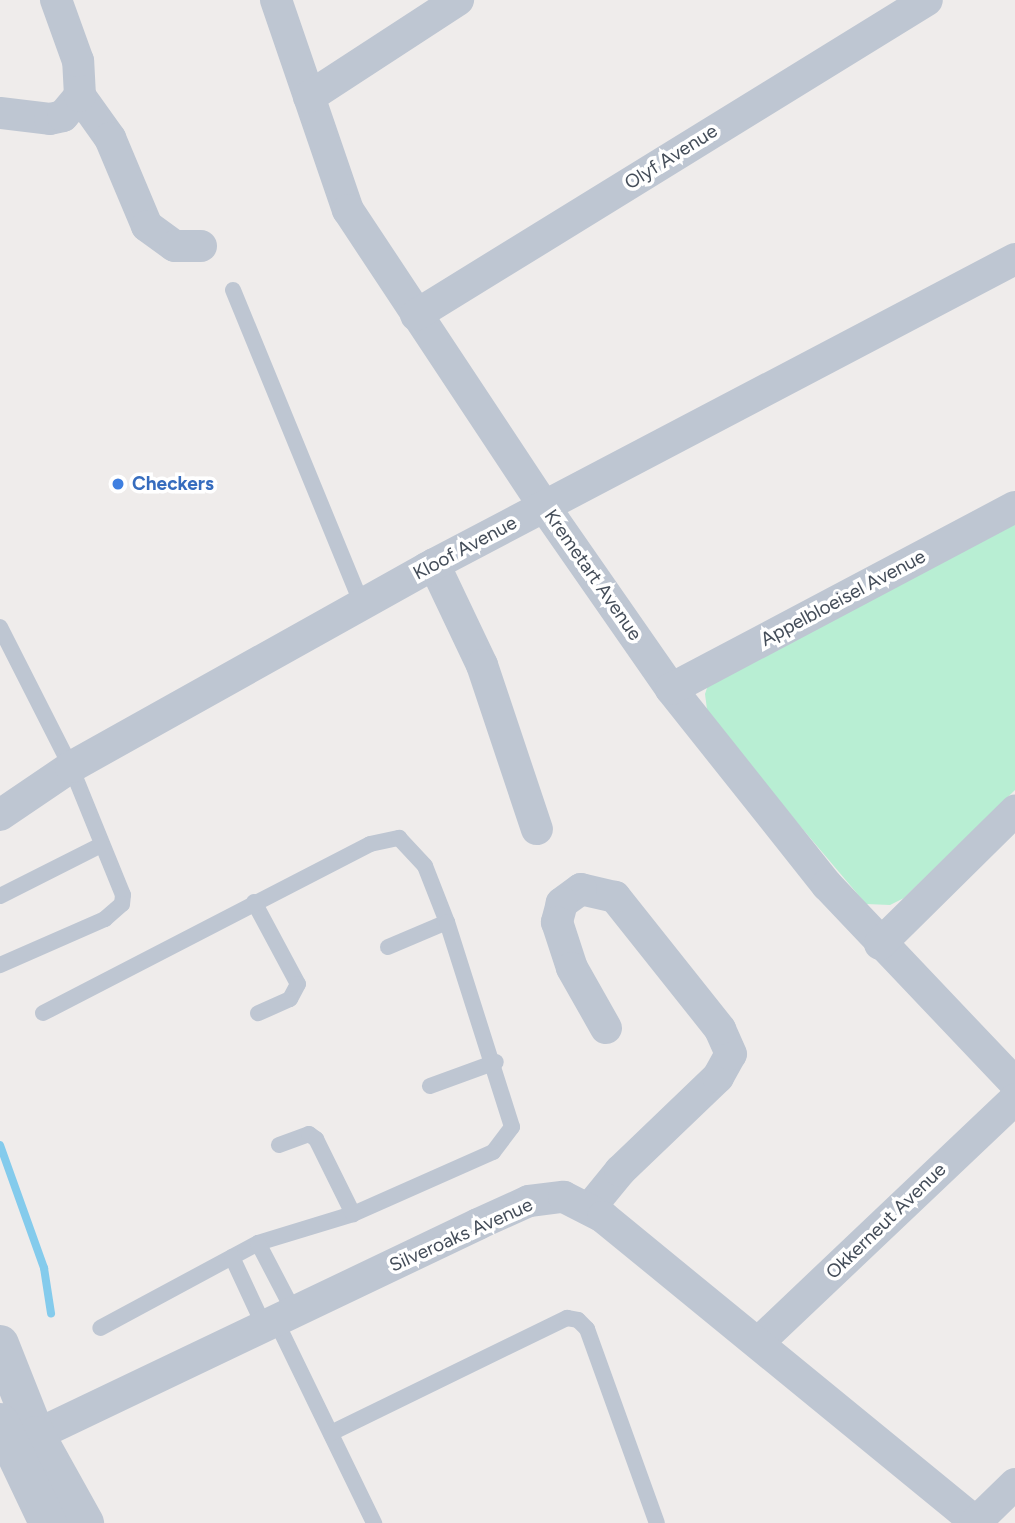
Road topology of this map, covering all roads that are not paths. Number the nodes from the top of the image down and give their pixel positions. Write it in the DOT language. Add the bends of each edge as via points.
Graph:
graph roads {
  1 [pos="56,0"];
  2 [pos="276,0"];
  3 [pos="458,0"];
  4 [pos="927,0"];
  5 [pos="80,96"];
  6 [pos="309,97"];
  7 [pos="0,113"];
  8 [pos="201,246"];
  9 [pos="1015,259"];
  10 [pos="233,290"];
  11 [pos="416,315"];
  12 [pos="544,506"];
  13 [pos="1015,507"];
  14 [pos="434,564"];
  15 [pos="362,604"];
  16 [pos="0,627"];
  17 [pos="671,689"];
  18 [pos="71,767"];
  19 [pos="1015,811"];
  20 [pos="0,815"];
  21 [pos="537,829"];
  22 [pos="102,845"];
  23 [pos="0,896"];
  24 [pos="254,902"];
  25 [pos="447,922"];
  26 [pos="880,944"];
  27 [pos="388,947"];
  28 [pos="0,965"];
  29 [pos="43,1013"];
  30 [pos="258,1013"];
  31 [pos="606,1028"];
  32 [pos="496,1062"];
  33 [pos="1015,1083"];
  34 [pos="430,1086"];
  35 [pos="1015,1099"];
  36 [pos="279,1145"];
  37 [pos="589,1209"];
  38 [pos="353,1214"];
  39 [pos="258,1243"];
  40 [pos="232,1257"];
  41 [pos="278,1319"];
  42 [pos="100,1328"];
  43 [pos="758,1343"];
  44 [pos="0,1344"];
  45 [pos="0,1422"];
  46 [pos="331,1433"];
  47 [pos="36,1435"];
  48 [pos="1015,1484"];
  49 [pos="48,1523"];
  50 [pos="85,1523"];
  51 [pos="374,1523"];
  52 [pos="657,1523"];
  53 [pos="976,1523"];
  1 -- 5 [label="street" via="78,61"];
  2 -- 6 [label="street, Kremetart Avenue"];
  3 -- 6 [label="street"];
  4 -- 11 [label="street, Olyf Avenue"];
  5 -- 7 [label="street" via="62,116 50,119"];
  5 -- 8 [label="street" via="110,138 147,226 175,246"];
  6 -- 11 [label="street, Kremetart Avenue" via="348,210"];
  9 -- 12 [label="street, Kloof Avenue"];
  10 -- 15 [label="lane"];
  11 -- 12 [label="street, Kremetart Avenue"];
  12 -- 14 [label="street, Kloof Avenue"];
  12 -- 17 [label="street, Kremetart Avenue"];
  13 -- 17 [label="street, Appelbloeisel Avenue"];
  14 -- 15 [label="street, Kloof Avenue"];
  14 -- 21 [label="street" via="482,665"];
  15 -- 18 [label="street, Kloof Avenue"];
  16 -- 18 [label="lane"];
  17 -- 26 [label="street, Kremetart Avenue"];
  18 -- 20 [label="street, Kloof Avenue"];
  18 -- 22 [label="lane"];
  19 -- 26 [label="street"];
  22 -- 23 [label="lane"];
  22 -- 28 [label="lane" via="123,895 116,913"];
  24 -- 25 [label="lane" via="370,844 399,838 425,866"];
  24 -- 29 [label="lane"];
  24 -- 30 [label="lane" via="298,984 290,999"];
  25 -- 27 [label="lane"];
  25 -- 32 [label="lane"];
  26 -- 33 [label="street, Kremetart Avenue"];
  31 -- 37 [label="street" via="576,976 557,922 562,903 582,888 615,897 720,1029 731,1054 718,1077 620,1171"];
  32 -- 34 [label="lane"];
  32 -- 38 [label="lane" via="512,1127 506,1139 493,1152"];
  35 -- 43 [label="street, Okkerneut Avenue"];
  36 -- 38 [label="lane" via="309,1134 316,1139"];
  37 -- 41 [label="street, Silveroaks Avenue" via="564,1198 529,1201"];
  37 -- 43 [label="street, Silveroaks Avenue"];
  38 -- 39 [label="lane"];
  39 -- 40 [label="lane"];
  39 -- 41 [label="lane"];
  40 -- 41 [label="lane"];
  40 -- 42 [label="lane"];
  41 -- 46 [label="lane"];
  41 -- 47 [label="street, Silveroaks Avenue"];
  43 -- 53 [label="street, Silveroaks Avenue"];
  44 -- 47 [label="street"];
  45 -- 49 [label="street"];
  46 -- 51 [label="lane"];
  46 -- 52 [label="lane" via="566,1318 578,1320 587,1329"];
  47 -- 50 [label="street"];
  48 -- 53 [label="street"];
}
